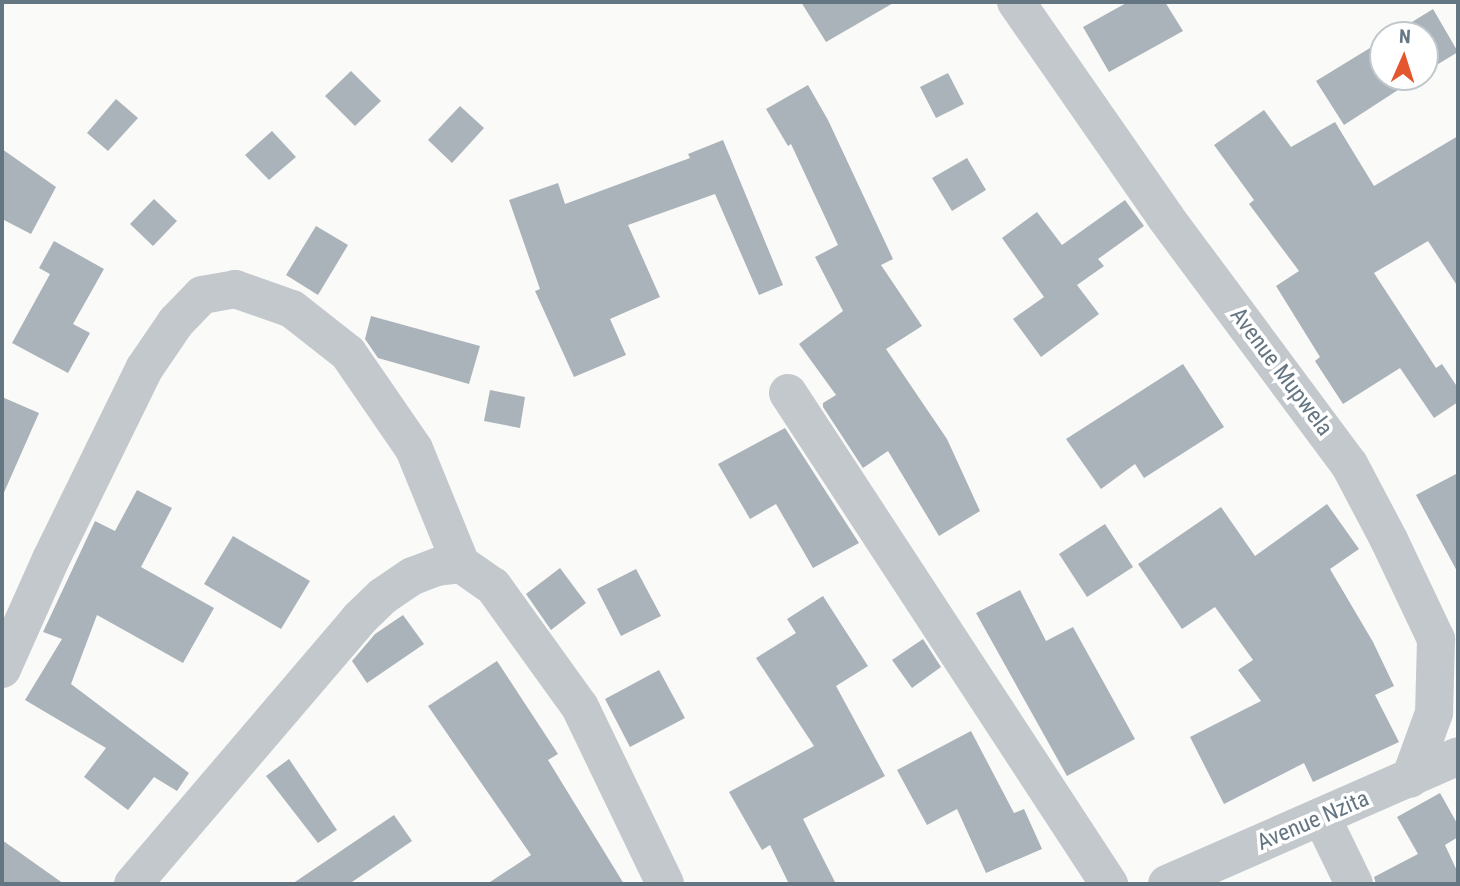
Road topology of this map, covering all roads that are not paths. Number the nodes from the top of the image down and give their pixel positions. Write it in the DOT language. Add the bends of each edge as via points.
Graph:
graph roads {
  1 [pos="1016,2"];
  2 [pos="788,393"];
  3 [pos="461,564"];
  4 [pos="2,668"];
  5 [pos="1458,756"];
  6 [pos="1410,779"];
  7 [pos="1322,818"];
  8 [pos="133,884"];
  9 [pos="665,884"];
  10 [pos="1109,884"];
  11 [pos="1167,884"];
  12 [pos="1354,884"];
  1 -- 6 [label="street, Avenue Mupwela" via="1166,218 1349,464 1389,540 1436,639 1434,713"];
  2 -- 10 [label="street"];
  3 -- 4 [label="street" via="414,449 348,353 292,309 235,289 202,295 176,322 144,369"];
  3 -- 8 [label="street" via="412,576 359,619"];
  3 -- 9 [label="street" via="493,586 580,707"];
  5 -- 6 [label="street, Avenue Nzita"];
  6 -- 7 [label="street, Avenue Nzita"];
  7 -- 11 [label="street, Avenue Nzita"];
  7 -- 12 [label="street"];
}
